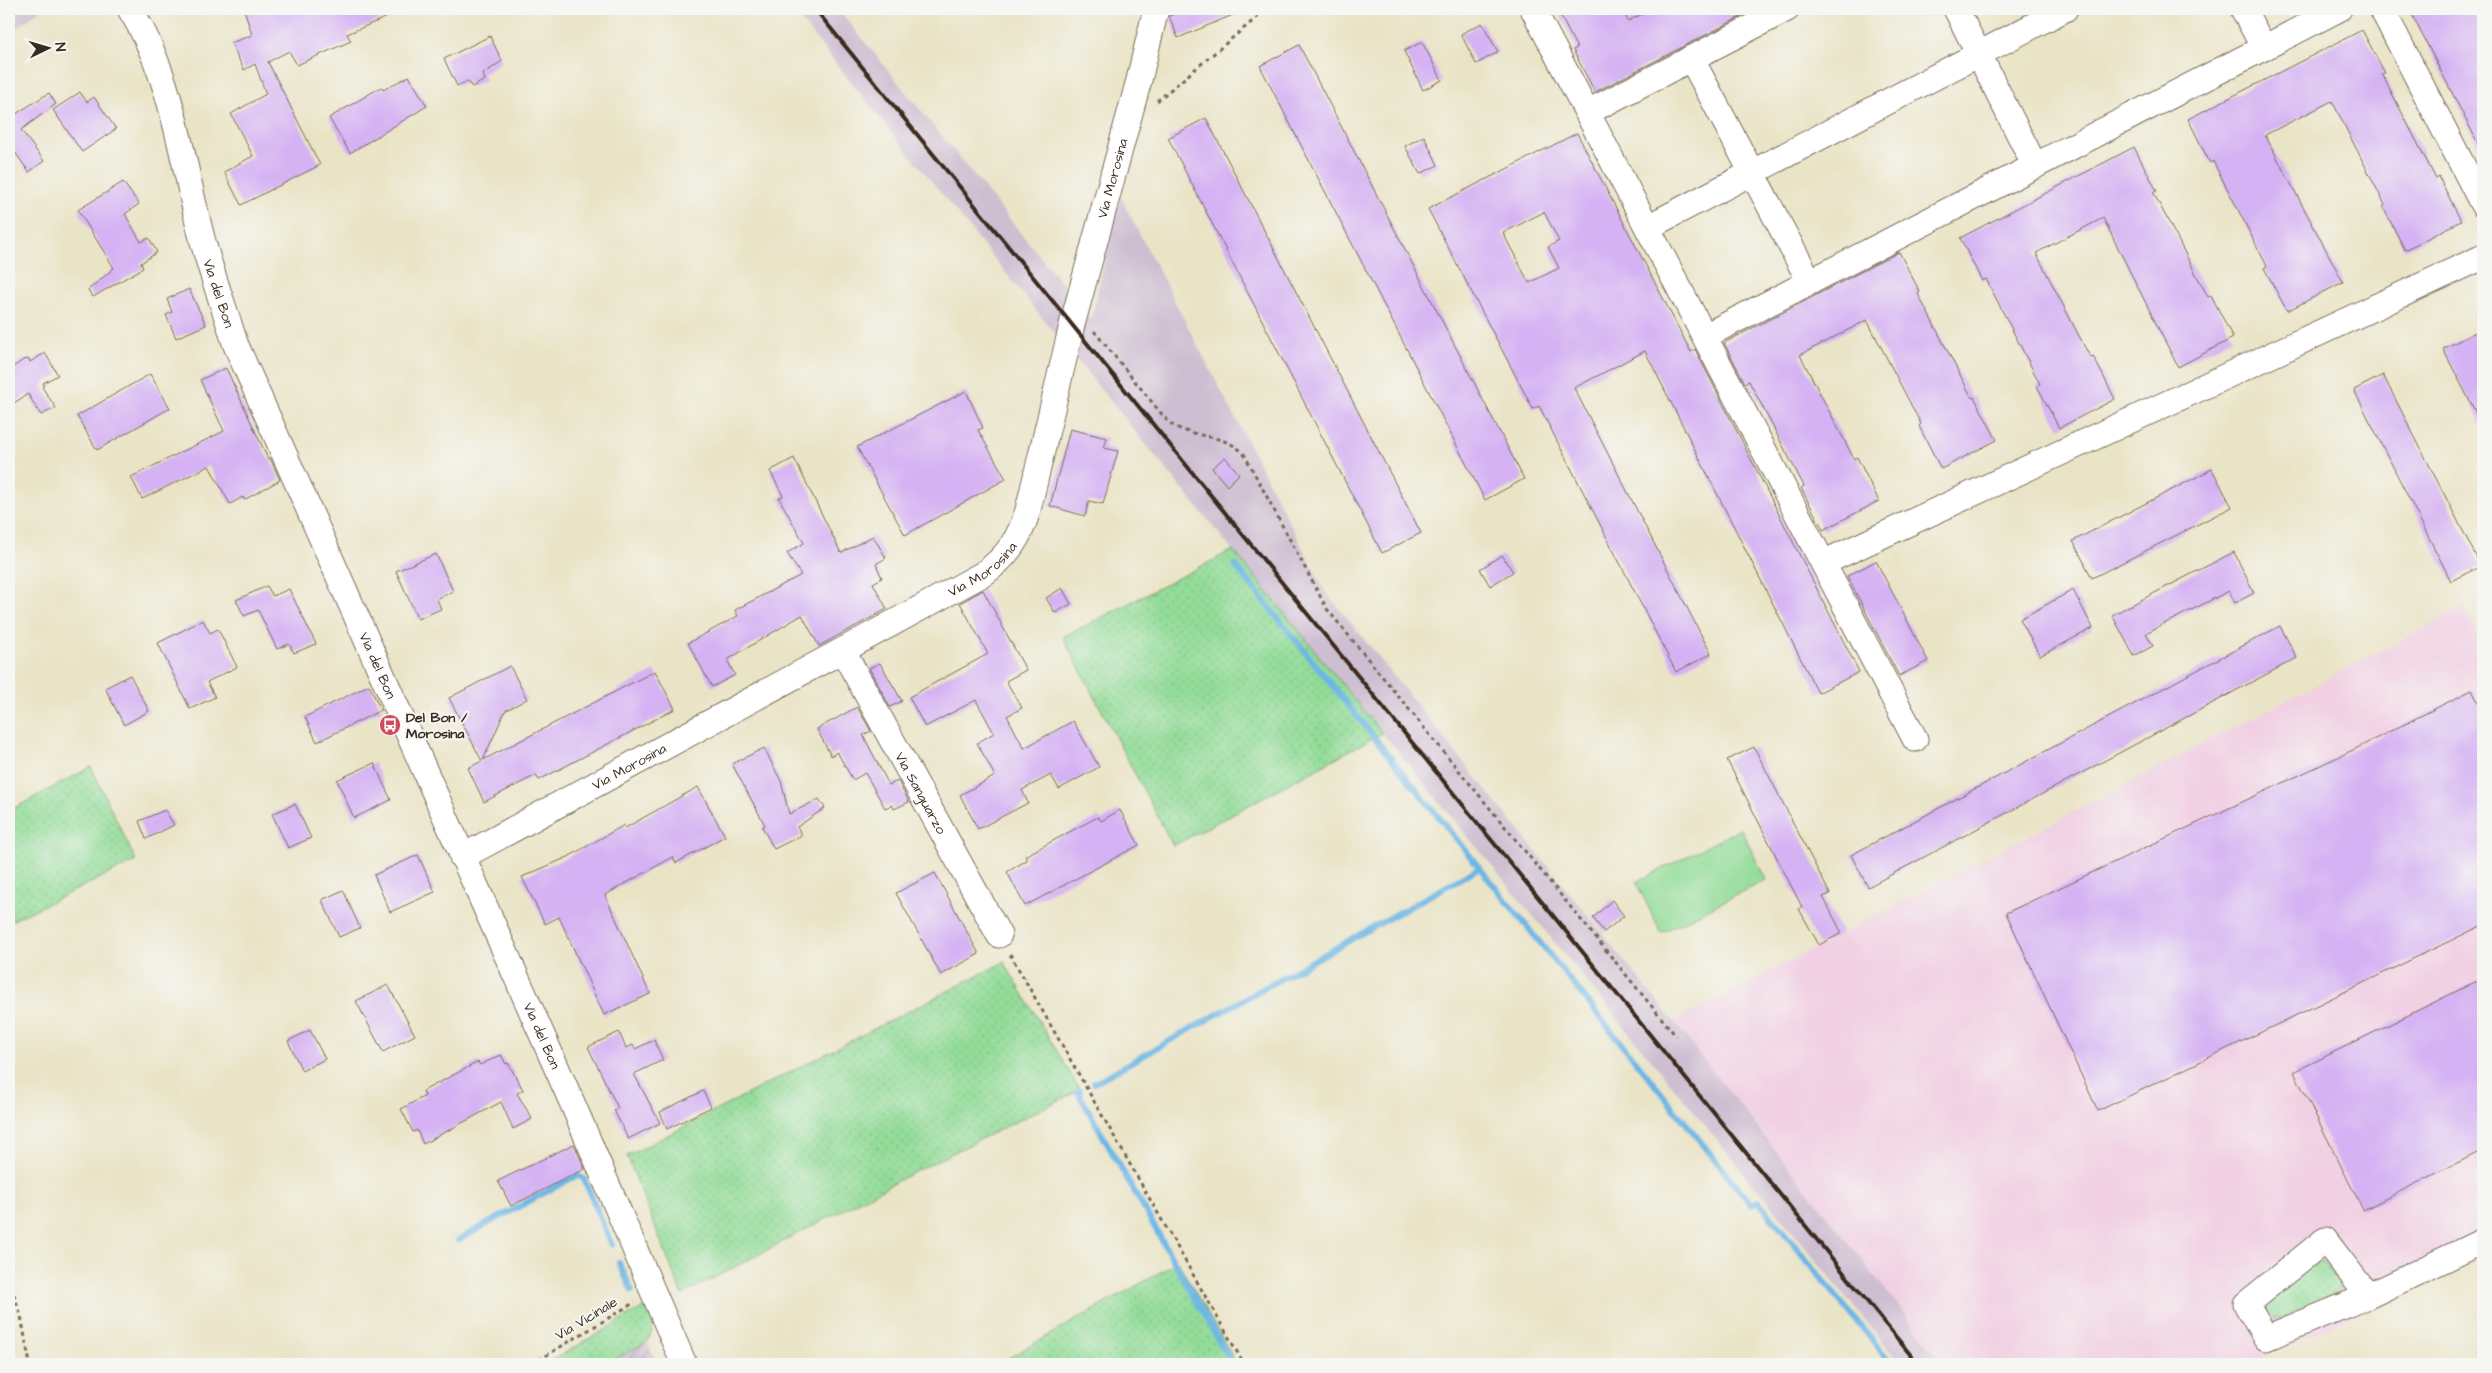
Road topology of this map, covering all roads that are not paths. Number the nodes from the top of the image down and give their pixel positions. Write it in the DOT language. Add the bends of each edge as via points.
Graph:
graph roads {
  1 [pos="130,9"];
  2 [pos="1156,9"];
  3 [pos="1533,9"];
  4 [pos="1786,9"];
  5 [pos="1956,9"];
  6 [pos="2065,9"];
  7 [pos="2243,9"];
  8 [pos="2340,9"];
  9 [pos="2382,9"];
  10 [pos="2264,48"];
  11 [pos="1978,54"];
  12 [pos="1691,58"];
  13 [pos="1588,112"];
  14 [pos="2035,166"];
  15 [pos="1752,173"];
  16 [pos="2483,205"];
  17 [pos="1648,227"];
  18 [pos="2483,257"];
  19 [pos="1810,282"];
  20 [pos="1705,336"];
  21 [pos="1823,563"];
  22 [pos="843,651"];
  23 [pos="1915,739"];
  24 [pos="462,857"];
  25 [pos="999,935"];
  26 [pos="2483,1241"];
  27 [pos="2368,1296"];
  28 [pos="684,1364"];
  1 -- 24 [label="street, Via del Bon" via="151,44 161,71 200,232 235,343"];
  2 -- 22 [label="street, Via Morosina" via="1076,309 1022,531 1012,548 983,574"];
  3 -- 13 [label="street"];
  4 -- 12 [label="street"];
  5 -- 11 [label="street"];
  6 -- 11 [label="street"];
  7 -- 10 [label="street"];
  8 -- 10 [label="street"];
  9 -- 16 [label="street"];
  10 -- 14 [label="street"];
  11 -- 14 [label="street"];
  11 -- 15 [label="street"];
  12 -- 13 [label="street"];
  12 -- 15 [label="street"];
  13 -- 17 [label="street"];
  14 -- 19 [label="street"];
  15 -- 17 [label="street"];
  15 -- 19 [label="street"];
  17 -- 20 [label="street"];
  18 -- 21 [label="street"];
  19 -- 20 [label="street"];
  20 -- 21 [label="street"];
  21 -- 23 [label="street"];
  22 -- 24 [label="street, Via Morosina"];
  22 -- 25 [label="street, Via Sanguarzo"];
  24 -- 28 [label="street, Via del Bon"];
  26 -- 27 [label="street"];
  27 -- 27 [label="street" via="2266,1338 2246,1304 2325,1240"];
}
